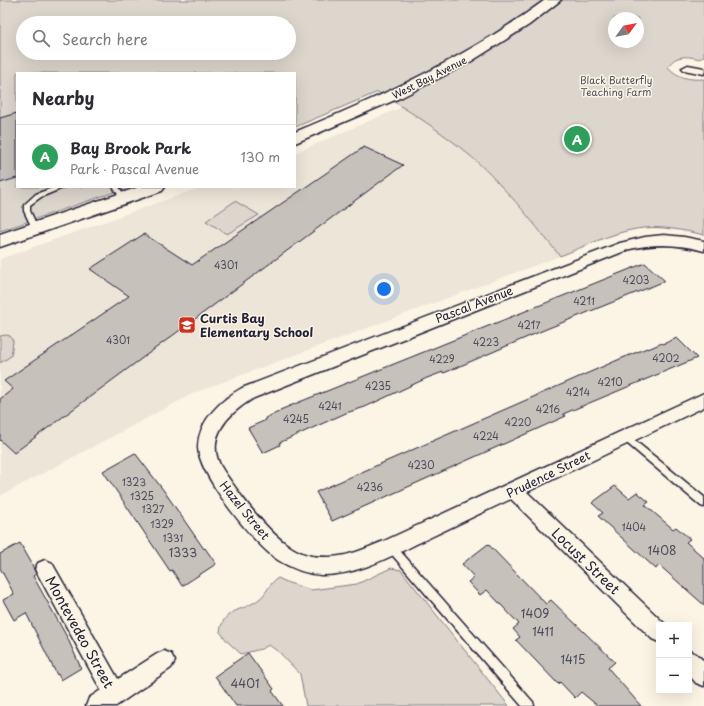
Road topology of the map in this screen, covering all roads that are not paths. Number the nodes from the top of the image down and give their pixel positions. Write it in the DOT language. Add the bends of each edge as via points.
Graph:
graph roads {
  1 [pos="554,0"];
  2 [pos="688,68"];
  3 [pos="704,71"];
  4 [pos="296,138"];
  5 [pos="59,188"];
  6 [pos="150,188"];
  7 [pos="120,193"];
  8 [pos="35,228"];
  9 [pos="0,241"];
  10 [pos="704,246"];
  11 [pos="248,393"];
  12 [pos="704,400"];
  13 [pos="624,437"];
  14 [pos="513,490"];
  15 [pos="704,503"];
  16 [pos="391,547"];
  17 [pos="46,569"];
  18 [pos="656,629"];
  19 [pos="164,661"];
  20 [pos="692,664"];
  21 [pos="704,676"];
  22 [pos="115,694"];
  23 [pos="97,706"];
  24 [pos="529,706"];
  1 -- 4 [label="street, West Bay Avenue" via="495,41 451,66 353,114"];
  2 -- 3 [label="street"];
  5 -- 8 [label="lane" via="42,194 27,204 27,211"];
  6 -- 7 [label="street"];
  7 -- 8 [label="street"];
  8 -- 9 [label="street"];
  10 -- 11 [label="street, Pascal Avenue" via="681,240 662,239 624,246"];
  11 -- 16 [label="street, Hazel Street" via="235,400 222,412 208,439 207,452 218,477 256,528 285,554 305,563 325,566 351,563"];
  12 -- 13 [label="street, Prudence Street"];
  13 -- 14 [label="street, Prudence Street"];
  13 -- 15 [label="lane"];
  14 -- 16 [label="street, Prudence Street"];
  14 -- 18 [label="street, Locust Street"];
  16 -- 24 [label="lane"];
  17 -- 22 [label="street, Montevedeo Street"];
  19 -- 22 [label="street"];
  20 -- 21 [label="street"];
  22 -- 23 [label="street"];
}
